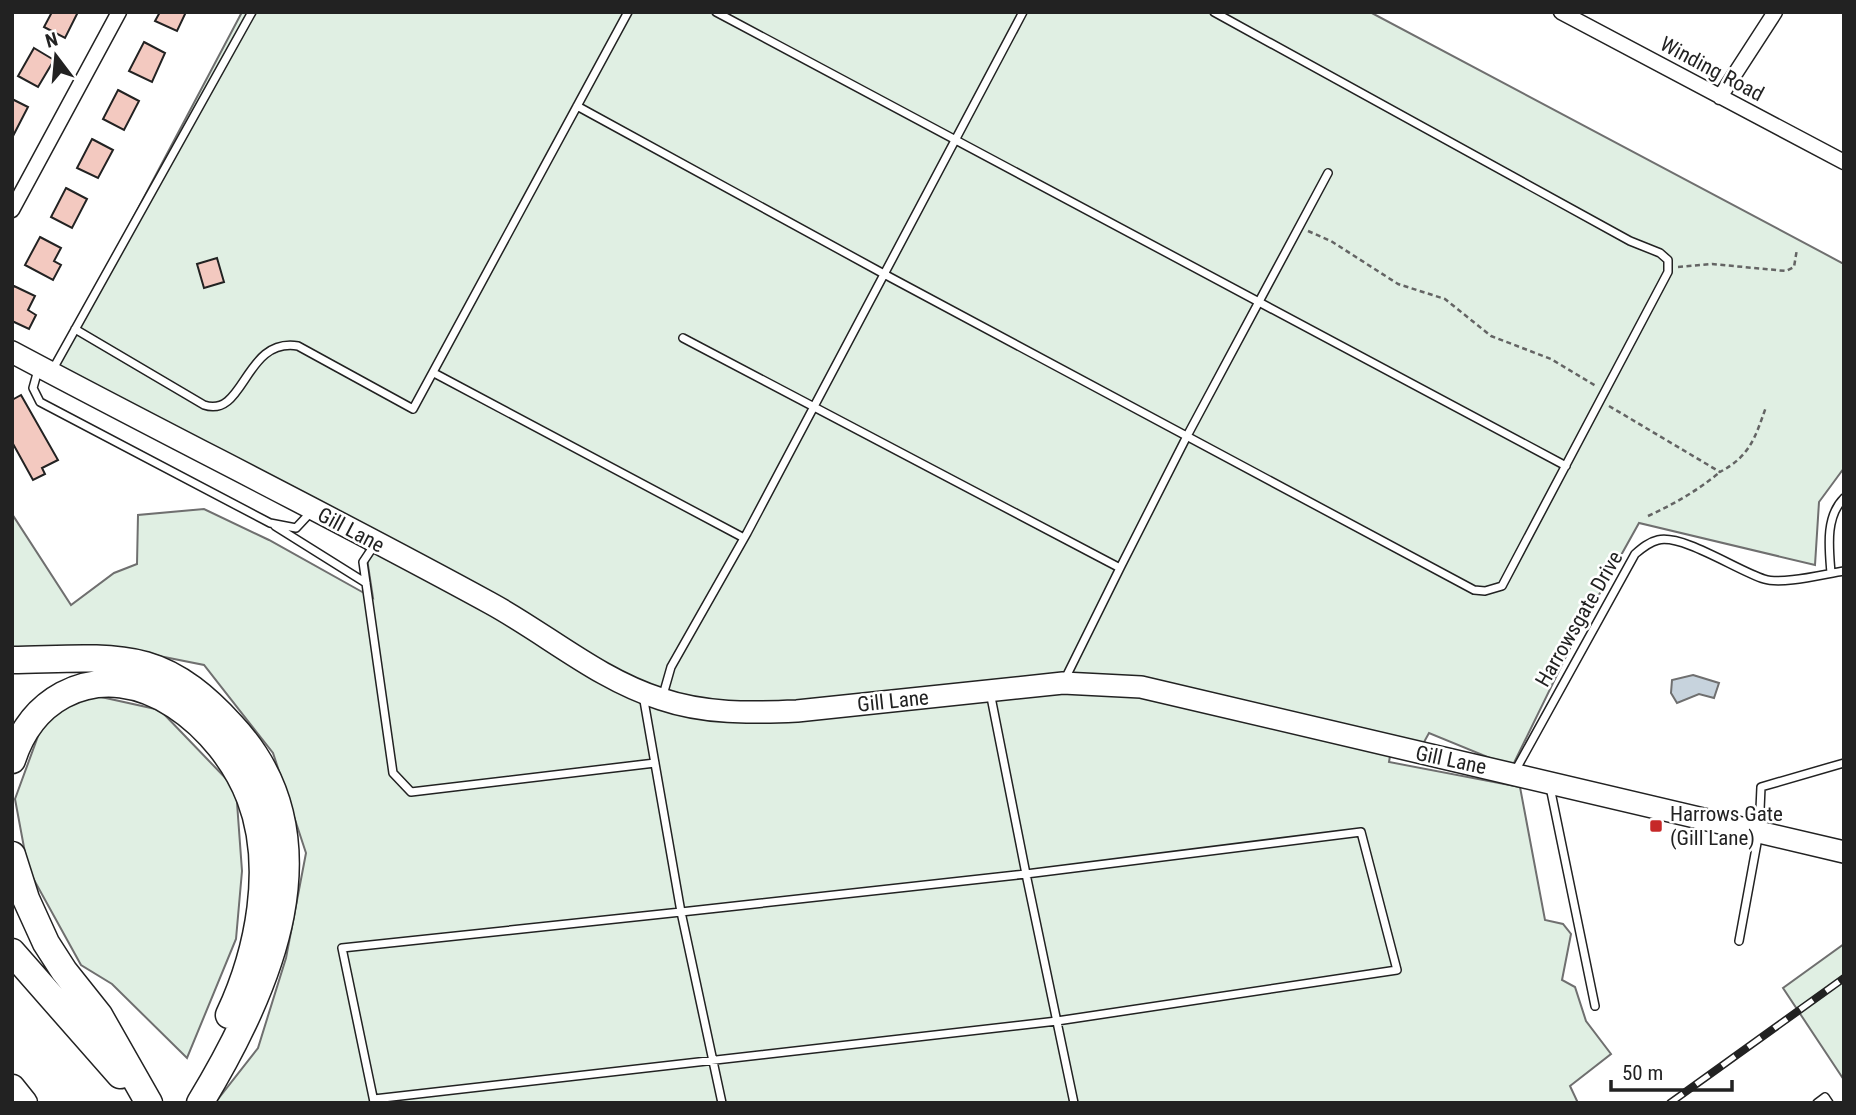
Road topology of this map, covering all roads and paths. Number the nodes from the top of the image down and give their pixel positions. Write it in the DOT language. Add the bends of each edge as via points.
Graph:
graph roads {
  1 [pos="119,12"];
  2 [pos="252,12"];
  3 [pos="628,12"];
  4 [pos="716,12"];
  5 [pos="1023,12"];
  6 [pos="1214,12"];
  7 [pos="1560,12"];
  8 [pos="1775,12"];
  9 [pos="1720,97"];
  10 [pos="577,106"];
  11 [pos="956,139"];
  12 [pos="1844,162"];
  13 [pos="1328,173"];
  14 [pos="12,210"];
  15 [pos="1299,227"];
  16 [pos="1797,248"];
  17 [pos="1668,268"];
  18 [pos="884,274"];
  19 [pos="1259,301"];
  20 [pos="75,329"];
  21 [pos="683,338"];
  22 [pos="12,352"];
  23 [pos="45,370"];
  24 [pos="434,373"];
  25 [pos="1605,391"];
  26 [pos="1600,401"];
  27 [pos="814,407"];
  28 [pos="1766,407"];
  29 [pos="1187,436"];
  30 [pos="1566,466"];
  31 [pos="1720,472"];
  32 [pos="1844,498"];
  33 [pos="312,510"];
  34 [pos="1648,516"];
  35 [pos="270,523"];
  36 [pos="744,538"];
  37 [pos="375,543"];
  38 [pos="1120,568"];
  39 [pos="1844,571"];
  40 [pos="1831,573"];
  41 [pos="366,583"];
  42 [pos="12,660"];
  43 [pos="1063,683"];
  44 [pos="989,691"];
  45 [pos="652,696"];
  46 [pos="12,760"];
  47 [pos="655,762"];
  48 [pos="1844,763"];
  49 [pos="1514,773"];
  50 [pos="1549,782"];
  51 [pos="1759,832"];
  52 [pos="1844,852"];
  53 [pos="12,855"];
  54 [pos="1026,874"];
  55 [pos="681,912"];
  56 [pos="1739,941"];
  57 [pos="12,952"];
  58 [pos="1595,1006"];
  59 [pos="241,1009"];
  60 [pos="1057,1021"];
  61 [pos="713,1060"];
  62 [pos="12,1088"];
  63 [pos="374,1101"];
  64 [pos="24,1103"];
  65 [pos="147,1103"];
  66 [pos="181,1103"];
  67 [pos="200,1103"];
  68 [pos="722,1103"];
  69 [pos="1074,1103"];
  70 [pos="1817,1103"];
  71 [pos="1829,1103"];
  1 -- 14 [label="street"];
  2 -- 20 [label="lane"];
  3 -- 10 [label="lane"];
  4 -- 11 [label="lane"];
  5 -- 11 [label="lane"];
  6 -- 17 [label="lane" via="1630,241 1660,253 1668,260"];
  7 -- 9 [label="street, Winding Road"];
  8 -- 9 [label="street"];
  9 -- 12 [label="street, Winding Road"];
  10 -- 18 [label="lane"];
  10 -- 24 [label="lane"];
  11 -- 18 [label="lane"];
  11 -- 19 [label="lane"];
  13 -- 15 [label="lane"];
  15 -- 19 [label="lane"];
  15 -- 25 [label="path" via="1331,241 1398,284 1445,299 1491,336 1551,359"];
  16 -- 17 [label="path" via="1794,267 1786,271 1712,264"];
  17 -- 25 [label="lane"];
  18 -- 27 [label="lane"];
  18 -- 29 [label="lane"];
  19 -- 29 [label="lane"];
  19 -- 30 [label="lane"];
  20 -- 23 [label="lane"];
  20 -- 24 [label="lane" via="213,408 232,397 267,352 285,344 298,346 413,409"];
  21 -- 27 [label="lane"];
  22 -- 23 [label="street, Gill Lane"];
  23 -- 33 [label="street, Gill Lane"];
  23 -- 35 [label="lane" via="33,388 40,402"];
  24 -- 36 [label="lane"];
  25 -- 26 [label="lane"];
  26 -- 30 [label="lane"];
  26 -- 31 [label="path"];
  27 -- 36 [label="lane"];
  27 -- 38 [label="lane"];
  28 -- 31 [label="path" via="1755,440 1744,455"];
  29 -- 30 [label="lane" via="1474,590 1485,591 1502,586"];
  29 -- 38 [label="lane"];
  31 -- 34 [label="path" via="1700,489"];
  32 -- 40 [label="lane" via="1832,518"];
  33 -- 35 [label="lane" via="296,528"];
  33 -- 37 [label="street, Gill Lane"];
  35 -- 41 [label="lane"];
  36 -- 45 [label="lane"];
  37 -- 41 [label="lane" via="363,562"];
  37 -- 45 [label="street, Gill Lane"];
  38 -- 43 [label="lane"];
  39 -- 40 [label="lane, Harrowsgate Drive"];
  40 -- 49 [label="lane, Harrowsgate Drive" via="1766,580 1671,540 1647,544 1635,554"];
  41 -- 47 [label="lane" via="393,773 411,792"];
  42 -- 59 [label="highway" via="113,660 157,669 207,700 253,752 280,816 286,873 277,937"];
  43 -- 44 [label="street, Gill Lane"];
  43 -- 49 [label="street, Gill Lane" via="1141,687"];
  44 -- 45 [label="street, Gill Lane" via="762,712 695,708"];
  44 -- 54 [label="lane"];
  45 -- 47 [label="lane"];
  46 -- 59 [label="highway" via="23,732 49,704 74,690 99,684 127,685 153,693 210,735 249,796 261,844 258,915"];
  47 -- 55 [label="lane"];
  48 -- 51 [label="lane" via="1761,787"];
  49 -- 50 [label="street, Gill Lane"];
  50 -- 51 [label="street, Gill Lane"];
  50 -- 58 [label="lane"];
  51 -- 52 [label="street, Gill Lane"];
  51 -- 56 [label="lane"];
  53 -- 65 [label="highway" via="46,943 99,1015"];
  54 -- 55 [label="lane"];
  54 -- 60 [label="lane"];
  54 -- 60 [label="lane" via="1362,832 1397,970"];
  55 -- 61 [label="lane"];
  55 -- 63 [label="lane" via="342,948"];
  57 -- 65 [label="highway"];
  59 -- 66 [label="highway"];
  59 -- 67 [label="highway"];
  60 -- 61 [label="lane"];
  60 -- 69 [label="lane"];
  61 -- 63 [label="lane"];
  61 -- 68 [label="lane"];
  62 -- 64 [label="highway"];
  70 -- 71 [label="lane" via="1825,1097"];
}
